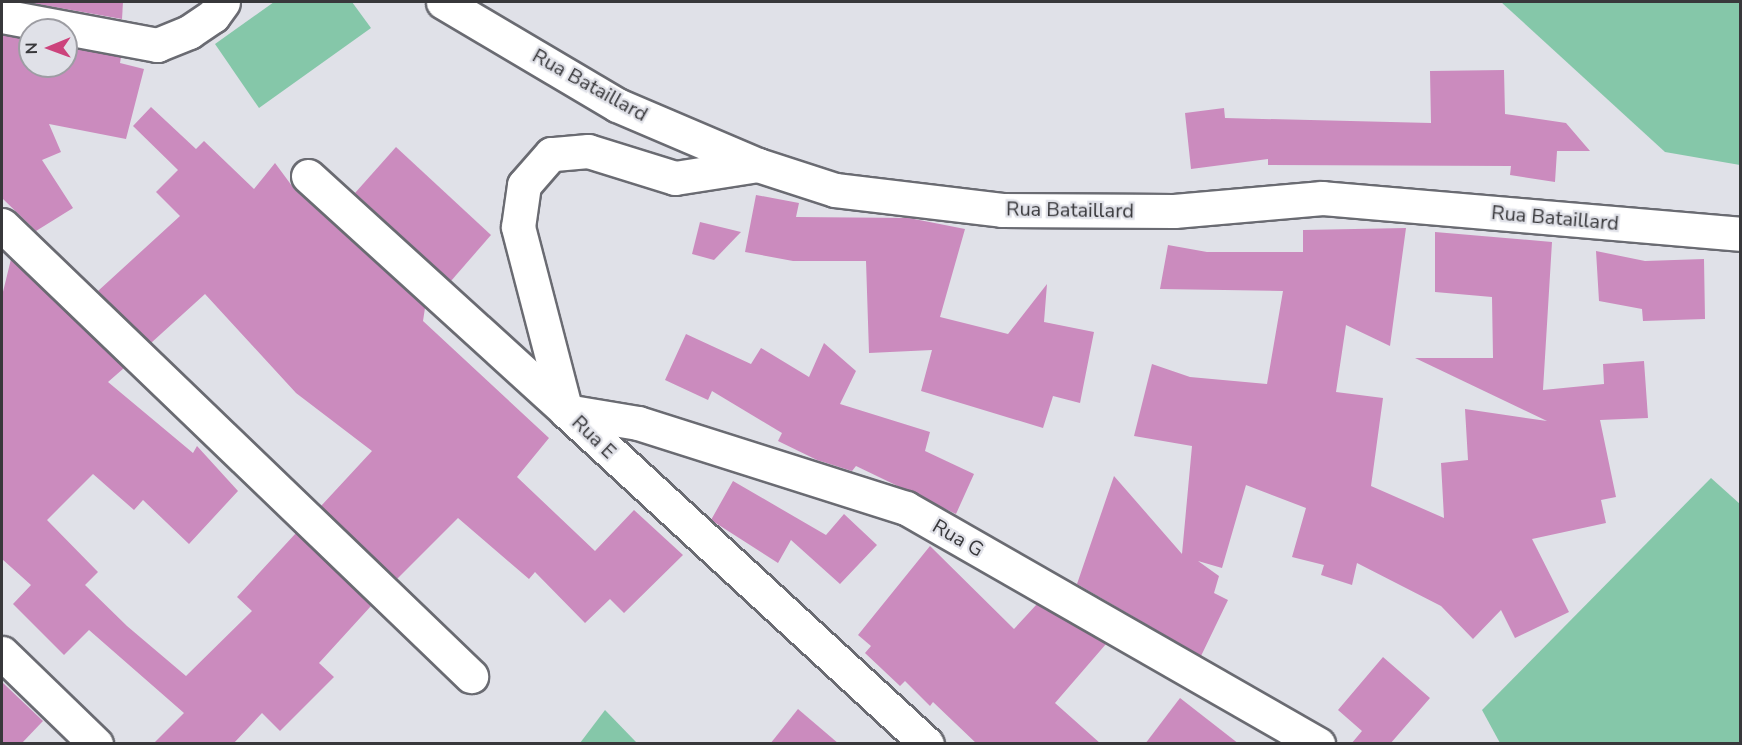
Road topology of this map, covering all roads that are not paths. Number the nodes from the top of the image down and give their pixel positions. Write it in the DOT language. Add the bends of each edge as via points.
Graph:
graph roads {
  1 [pos="223,2"];
  2 [pos="443,2"];
  3 [pos="2,16"];
  4 [pos="758,165"];
  5 [pos="308,176"];
  6 [pos="2,225"];
  7 [pos="1740,234"];
  8 [pos="566,411"];
  9 [pos="2,653"];
  10 [pos="471,676"];
  11 [pos="96,744"];
  12 [pos="927,744"];
  13 [pos="1318,744"];
  1 -- 3 [label="street" via="213,16 189,33 157,45"];
  2 -- 4 [label="street, Rua Bataillard" via="617,105"];
  4 -- 7 [label="street, Rua Bataillard" via="835,190 1002,210 1174,211 1322,198"];
  4 -- 8 [label="street, Rua E" via="675,178 588,151 551,154 524,185 519,227"];
  5 -- 8 [label="street"];
  6 -- 10 [label="street"];
  8 -- 12 [label="street, Rua E"];
  8 -- 13 [label="street, Rua G" via="638,423 906,508"];
  9 -- 11 [label="street"];
}
